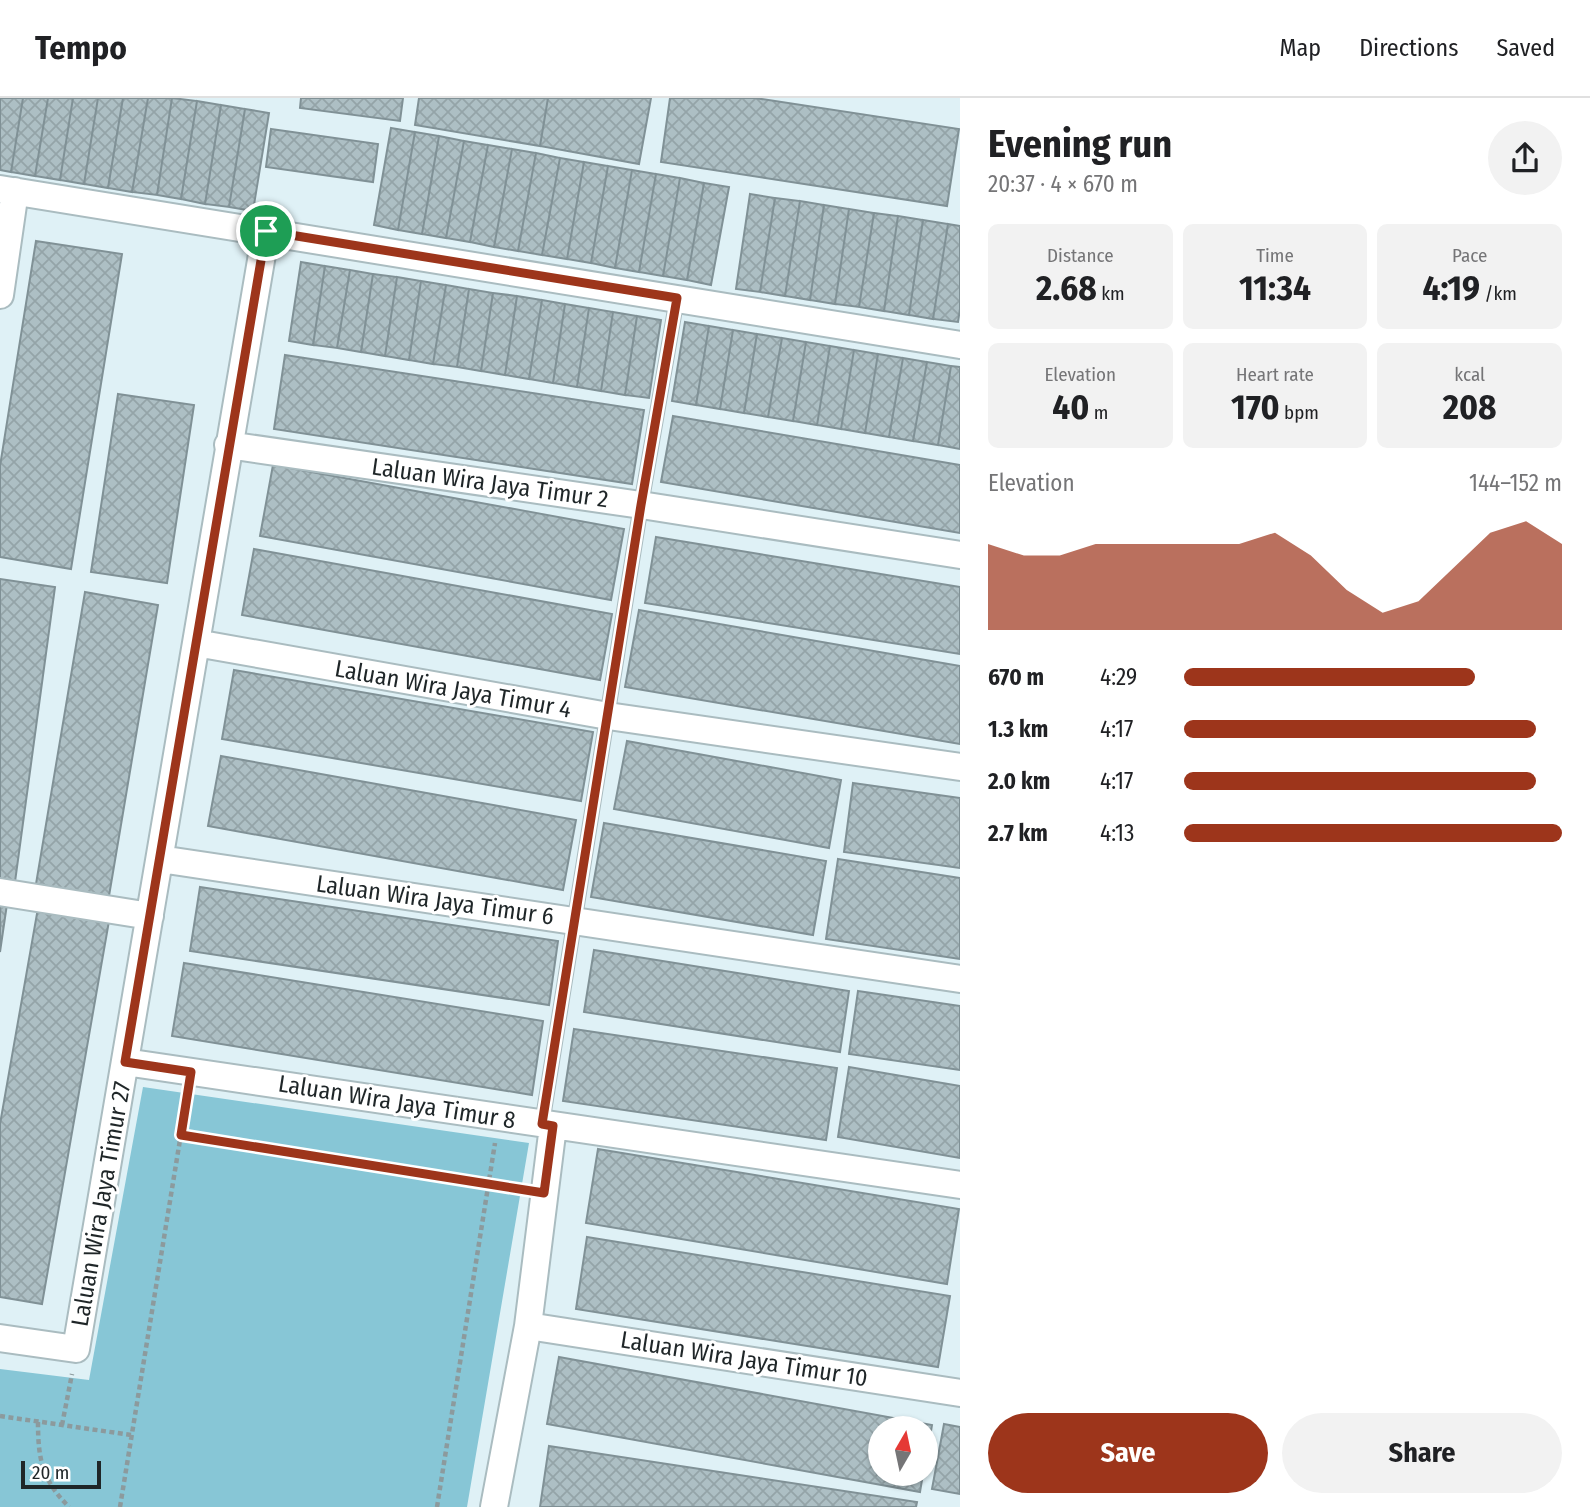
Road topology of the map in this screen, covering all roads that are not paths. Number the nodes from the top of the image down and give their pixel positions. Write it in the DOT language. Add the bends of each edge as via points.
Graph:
graph roads {
  1 [pos="8,190"];
  2 [pos="266,231"];
  3 [pos="0,295"];
  4 [pos="677,298"];
  5 [pos="960,345"];
  6 [pos="228,444"];
  7 [pos="641,505"];
  8 [pos="960,555"];
  9 [pos="196,643"];
  10 [pos="608,716"];
  11 [pos="960,767"];
  12 [pos="160,859"];
  13 [pos="0,892"];
  14 [pos="150,916"];
  15 [pos="576,921"];
  16 [pos="960,979"];
  17 [pos="125,1062"];
  18 [pos="548,1125"];
  19 [pos="960,1185"];
  20 [pos="527,1325"];
  21 [pos="0,1338"];
  22 [pos="960,1392"];
  23 [pos="494,1507"];
  1 -- 2 [label="street"];
  1 -- 3 [label="street"];
  2 -- 4 [label="street"];
  2 -- 6 [label="street, Laluan Wira Jaya Timur 27"];
  4 -- 5 [label="street"];
  4 -- 7 [label="lane"];
  6 -- 7 [label="street, Laluan Wira Jaya Timur 2"];
  6 -- 9 [label="street, Laluan Wira Jaya Timur 27"];
  7 -- 8 [label="street, Laluan Wira Jaya Timur 2"];
  7 -- 10 [label="lane"];
  9 -- 10 [label="street, Laluan Wira Jaya Timur 4"];
  9 -- 12 [label="street, Laluan Wira Jaya Timur 27"];
  10 -- 11 [label="street, Laluan Wira Jaya Timur 4"];
  10 -- 15 [label="lane"];
  12 -- 14 [label="street, Laluan Wira Jaya Timur 27"];
  12 -- 15 [label="street, Laluan Wira Jaya Timur 6"];
  13 -- 14 [label="street"];
  14 -- 17 [label="street, Laluan Wira Jaya Timur 27"];
  15 -- 16 [label="street, Laluan Wira Jaya Timur 6"];
  15 -- 18 [label="lane"];
  17 -- 18 [label="street, Laluan Wira Jaya Timur 8"];
  17 -- 21 [label="street, Laluan Wira Jaya Timur 27" via="76,1349"];
  18 -- 19 [label="street, Laluan Wira Jaya Timur 8"];
  18 -- 20 [label="street"];
  20 -- 22 [label="street, Laluan Wira Jaya Timur 10"];
  20 -- 23 [label="street"];
}
